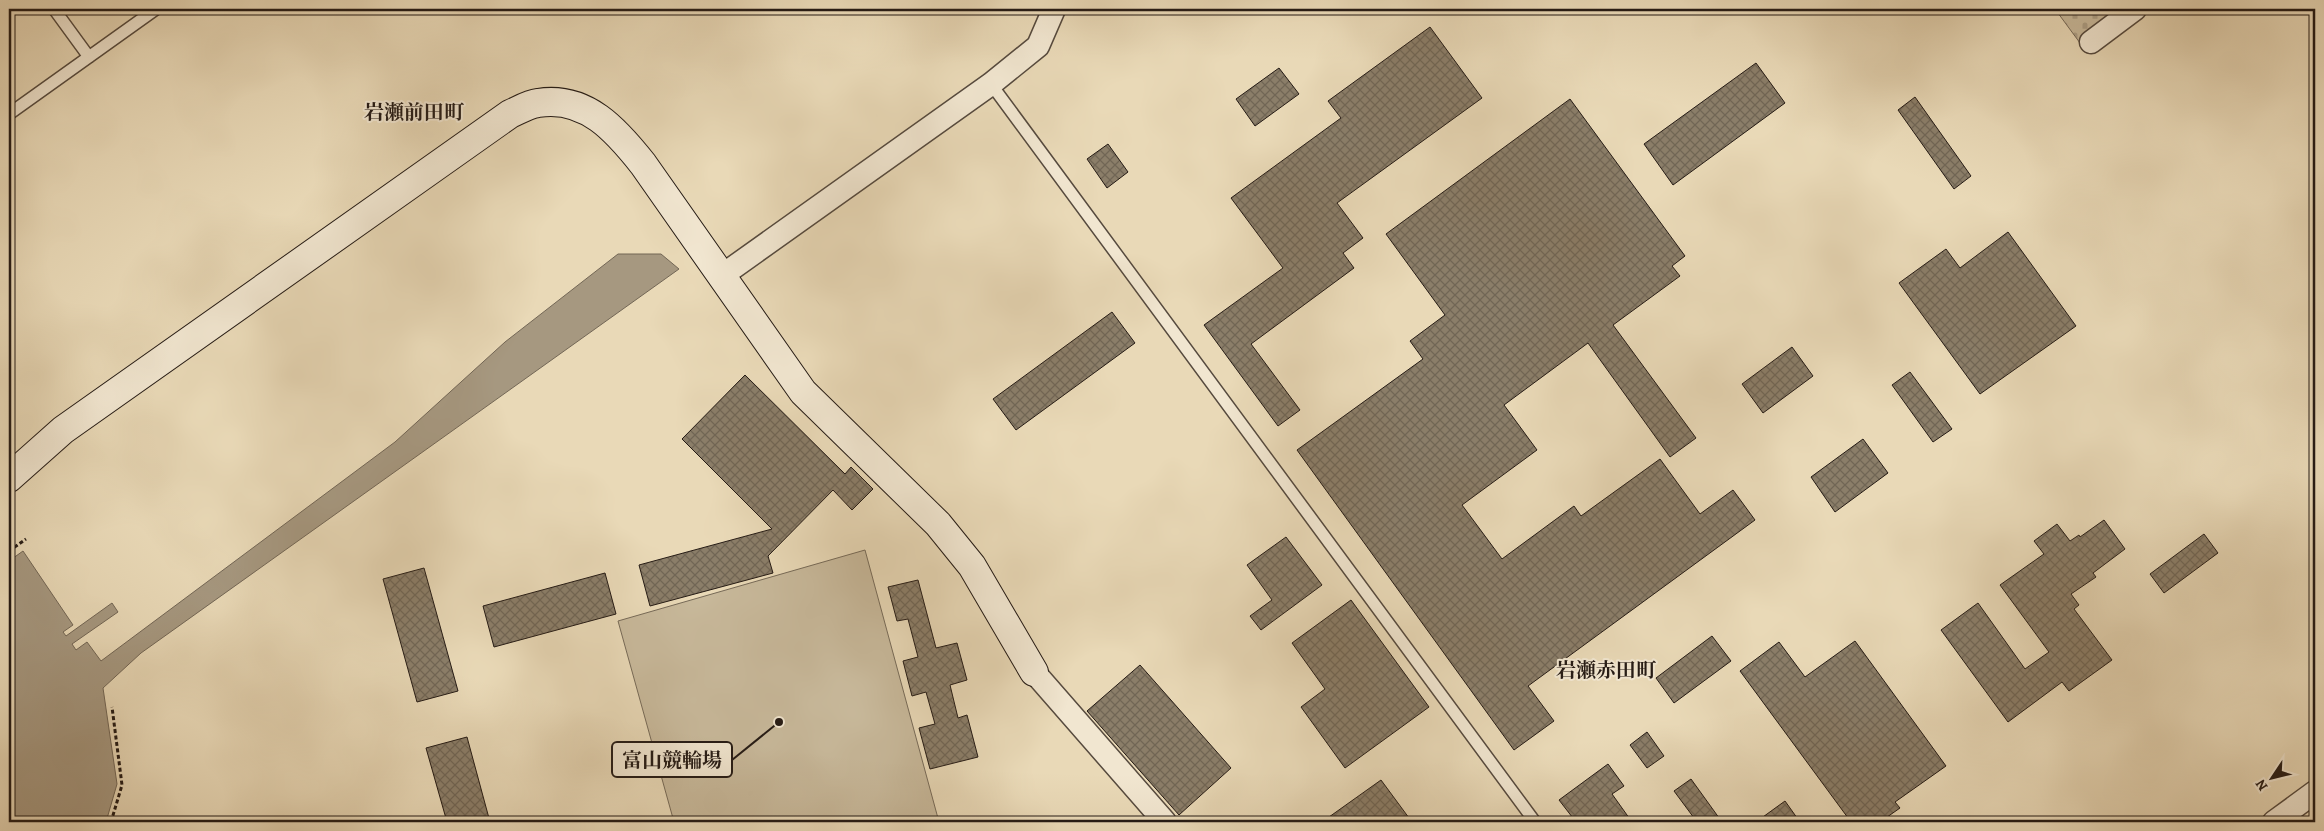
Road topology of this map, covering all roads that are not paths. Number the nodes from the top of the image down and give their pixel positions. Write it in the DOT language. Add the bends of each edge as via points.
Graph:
graph roads {
  1 [pos="54,9"];
  2 [pos="156,9"];
  3 [pos="1054,9"];
  4 [pos="2135,9"];
  5 [pos="2091,42"];
  6 [pos="89,57"];
  7 [pos="991,84"];
  8 [pos="9,114"];
  9 [pos="720,277"];
  10 [pos="9,478"];
  11 [pos="1034,672"];
  12 [pos="2315,792"];
  13 [pos="1165,822"];
  14 [pos="1535,822"];
  15 [pos="2274,822"];
  1 -- 6 [label="lane"];
  2 -- 6 [label="lane"];
  3 -- 7 [label="street" via="1038,46"];
  4 -- 5 [label="street"];
  6 -- 8 [label="lane"];
  7 -- 9 [label="street"];
  7 -- 14 [label="lane"];
  9 -- 10 [label="street" via="643,164 620,136 599,116 569,104 538,103 510,114 63,430"];
  9 -- 11 [label="street" via="803,392 938,524 966,559"];
  11 -- 13 [label="street"];
  12 -- 15 [label="street"];
}
